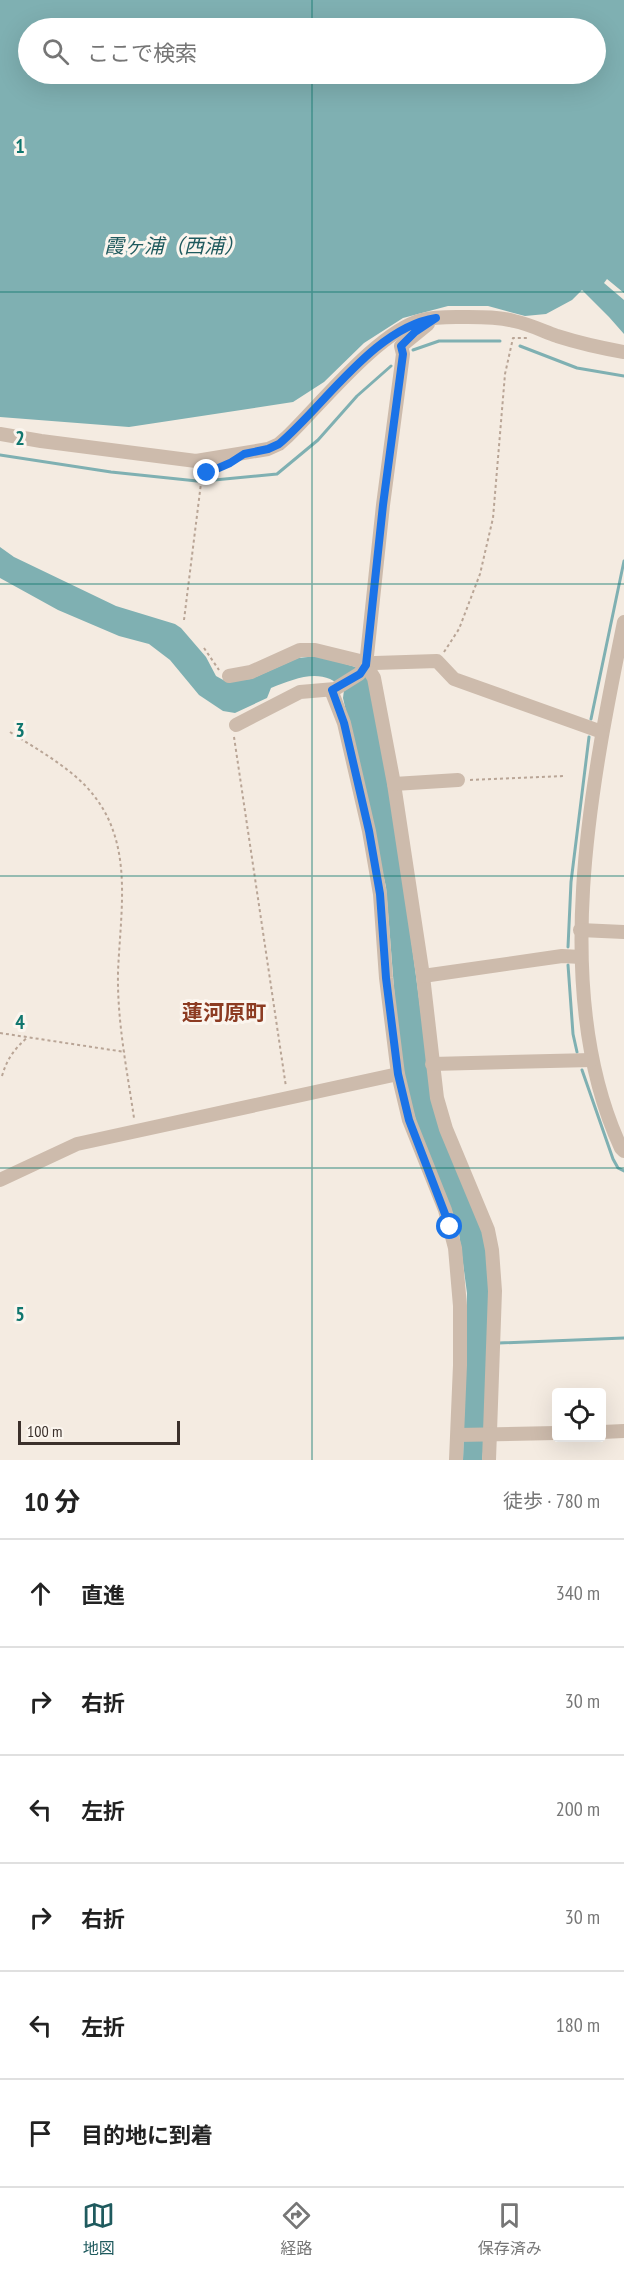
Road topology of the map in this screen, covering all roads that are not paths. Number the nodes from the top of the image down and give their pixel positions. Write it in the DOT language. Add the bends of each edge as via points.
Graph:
graph roads {
  1 [pos="436,318"];
  2 [pos="624,352"];
  3 [pos="0,434"];
  4 [pos="624,624"];
  5 [pos="363,669"];
  6 [pos="230,676"];
  7 [pos="336,688"];
  8 [pos="236,725"];
  9 [pos="602,732"];
  10 [pos="458,780"];
  11 [pos="394,784"];
  12 [pos="580,930"];
  13 [pos="624,932"];
  14 [pos="581,957"];
  15 [pos="423,976"];
  16 [pos="592,1060"];
  17 [pos="432,1064"];
  18 [pos="398,1074"];
  19 [pos="624,1151"];
  20 [pos="0,1180"];
  21 [pos="624,1431"];
  22 [pos="606,1432"];
  23 [pos="552,1433"];
  24 [pos="460,1435"];
  25 [pos="489,1435"];
  26 [pos="456,1460"];
  27 [pos="489,1460"];
  1 -- 2 [label="street" via="490,316"];
  1 -- 3 [label="street" via="411,324 384,342 288,436 268,449 196,461"];
  1 -- 5 [label="street" via="401,346"];
  4 -- 9 [label="street"];
  5 -- 6 [label="street" via="347,657 300,650 251,672"];
  5 -- 7 [label="street"];
  5 -- 9 [label="street" via="375,663 437,661 454,679"];
  5 -- 11 [label="street" via="374,678"];
  7 -- 8 [label="street" via="300,692"];
  7 -- 18 [label="street" via="380,894"];
  9 -- 12 [label="street"];
  10 -- 11 [label="street"];
  11 -- 15 [label="street"];
  12 -- 13 [label="street"];
  12 -- 14 [label="street"];
  14 -- 15 [label="street" via="562,956"];
  14 -- 16 [label="street"];
  15 -- 17 [label="street"];
  16 -- 17 [label="street"];
  16 -- 19 [label="street" via="609,1124"];
  17 -- 25 [label="street" via="441,1113 488,1230 492,1250 495,1291"];
  18 -- 20 [label="street" via="62,1149"];
  18 -- 24 [label="street" via="409,1120 445,1210 455,1248 460,1306"];
  21 -- 22 [label="street"];
  23 -- 25 [label="street"];
  24 -- 25 [label="street"];
  24 -- 26 [label="street"];
  25 -- 27 [label="street"];
}
